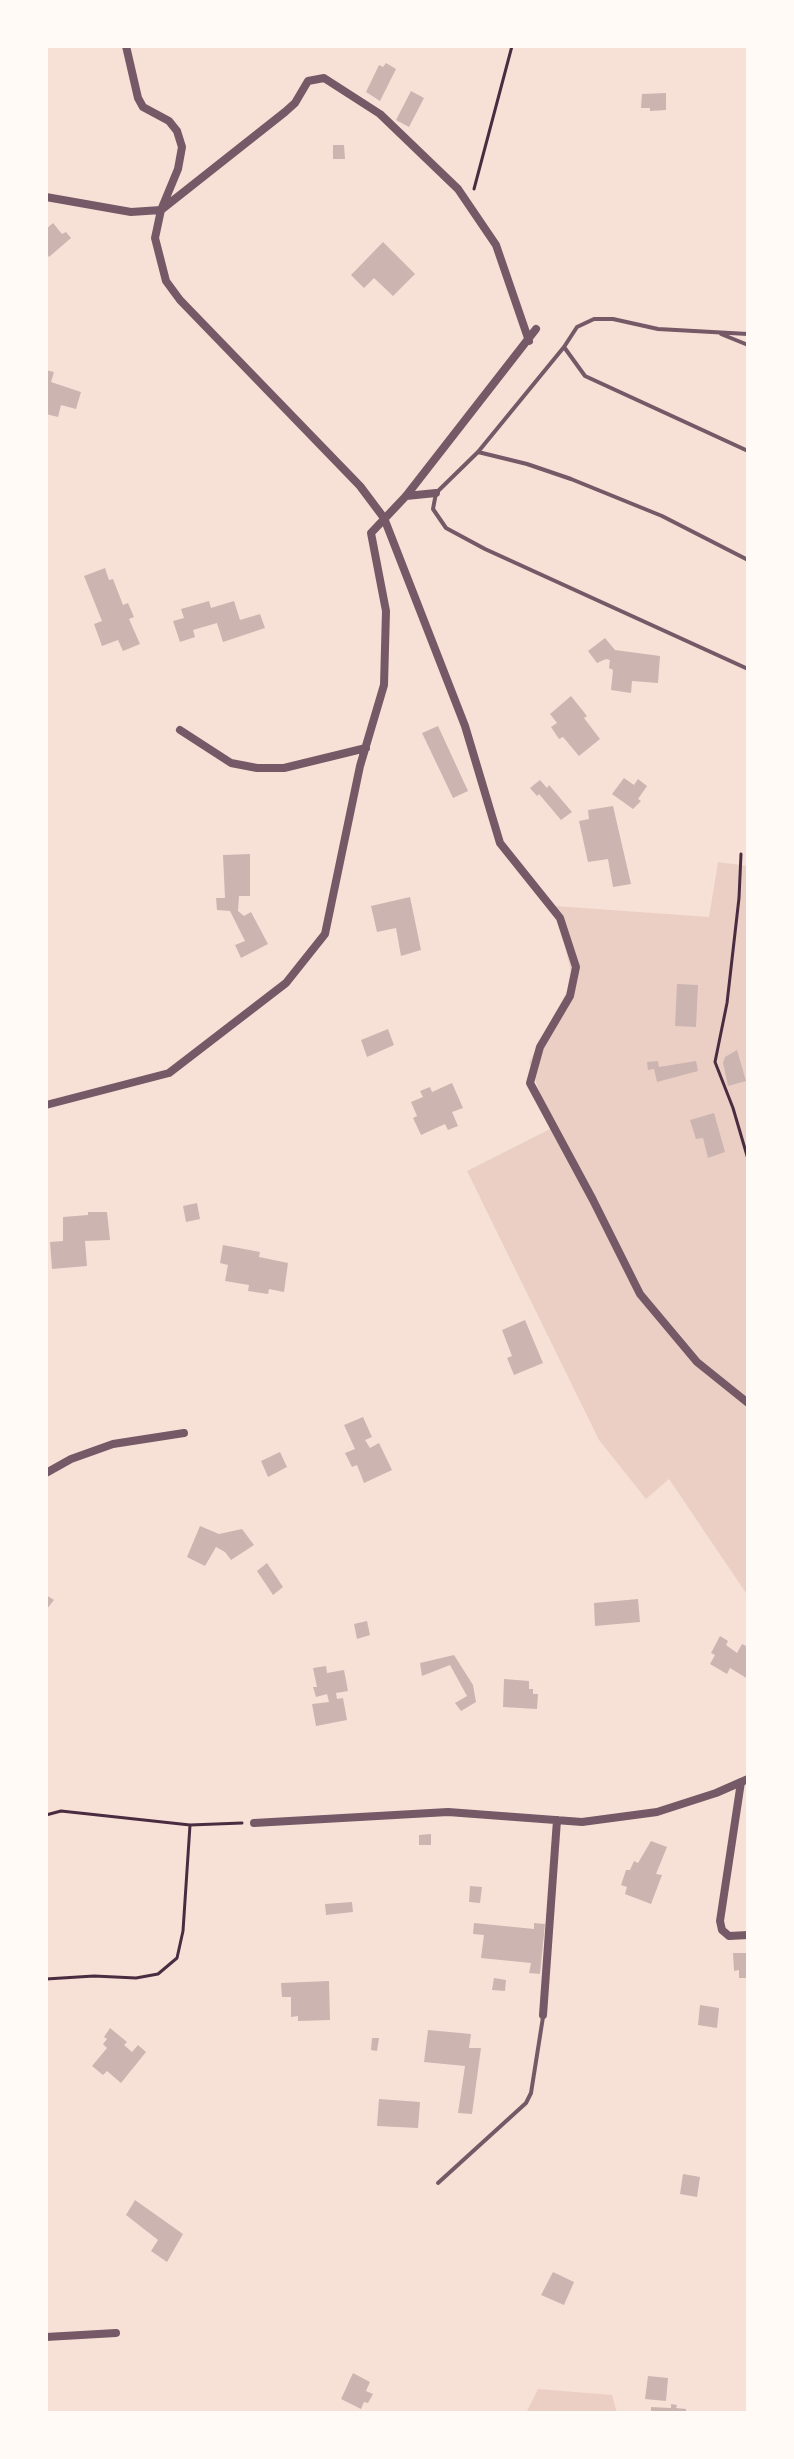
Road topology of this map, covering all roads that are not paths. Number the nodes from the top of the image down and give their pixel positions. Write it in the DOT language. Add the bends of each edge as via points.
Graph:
graph roads {
  1 [pos="126,46"];
  2 [pos="46,197"];
  3 [pos="161,210"];
  4 [pos="536,329"];
  5 [pos="715,332"];
  6 [pos="748,334"];
  7 [pos="529,341"];
  8 [pos="748,345"];
  9 [pos="564,347"];
  10 [pos="748,451"];
  11 [pos="478,452"];
  12 [pos="436,493"];
  13 [pos="406,496"];
  14 [pos="384,518"];
  15 [pos="748,560"];
  16 [pos="748,669"];
  17 [pos="180,730"];
  18 [pos="366,748"];
  19 [pos="46,1105"];
  20 [pos="748,1403"];
  21 [pos="184,1433"];
  22 [pos="46,1473"];
  23 [pos="744,1781"];
  24 [pos="557,1820"];
  25 [pos="254,1823"];
  26 [pos="748,1935"];
  27 [pos="543,2015"];
  28 [pos="438,2183"];
  29 [pos="116,2333"];
  30 [pos="46,2337"];
  1 -- 3 [label="street" via="138,98 143,107 169,121 182,147"];
  2 -- 3 [label="street" via="131,212"];
  3 -- 7 [label="street" via="285,112 308,81 324,78 380,114 470,204 496,245"];
  3 -- 14 [label="street" via="155,238 166,281"];
  4 -- 7 [label="street"];
  5 -- 6 [label="lane"];
  5 -- 8 [label="lane"];
  5 -- 9 [label="lane" via="594,319 577,327"];
  7 -- 13 [label="street"];
  9 -- 10 [label="lane" via="585,376"];
  9 -- 11 [label="lane"];
  11 -- 12 [label="lane"];
  11 -- 15 [label="lane" via="571,479 662,516"];
  12 -- 13 [label="street"];
  12 -- 16 [label="lane" via="433,509 446,528"];
  13 -- 14 [label="street"];
  14 -- 18 [label="street" via="371,533 386,611 384,685"];
  14 -- 20 [label="street" via="465,726 500,843 560,918 576,967 570,996 540,1047 530,1083 640,1294 697,1362"];
  17 -- 18 [label="street" via="231,763 257,768 284,768"];
  18 -- 19 [label="street" via="325,934 286,983 169,1073"];
  21 -- 22 [label="street" via="113,1444"];
  23 -- 24 [label="street" via="657,1812"];
  23 -- 26 [label="street" via="720,1921 729,1936"];
  24 -- 25 [label="street" via="448,1812"];
  24 -- 27 [label="street"];
  27 -- 28 [label="lane" via="526,2103"];
  29 -- 30 [label="street"];
}
